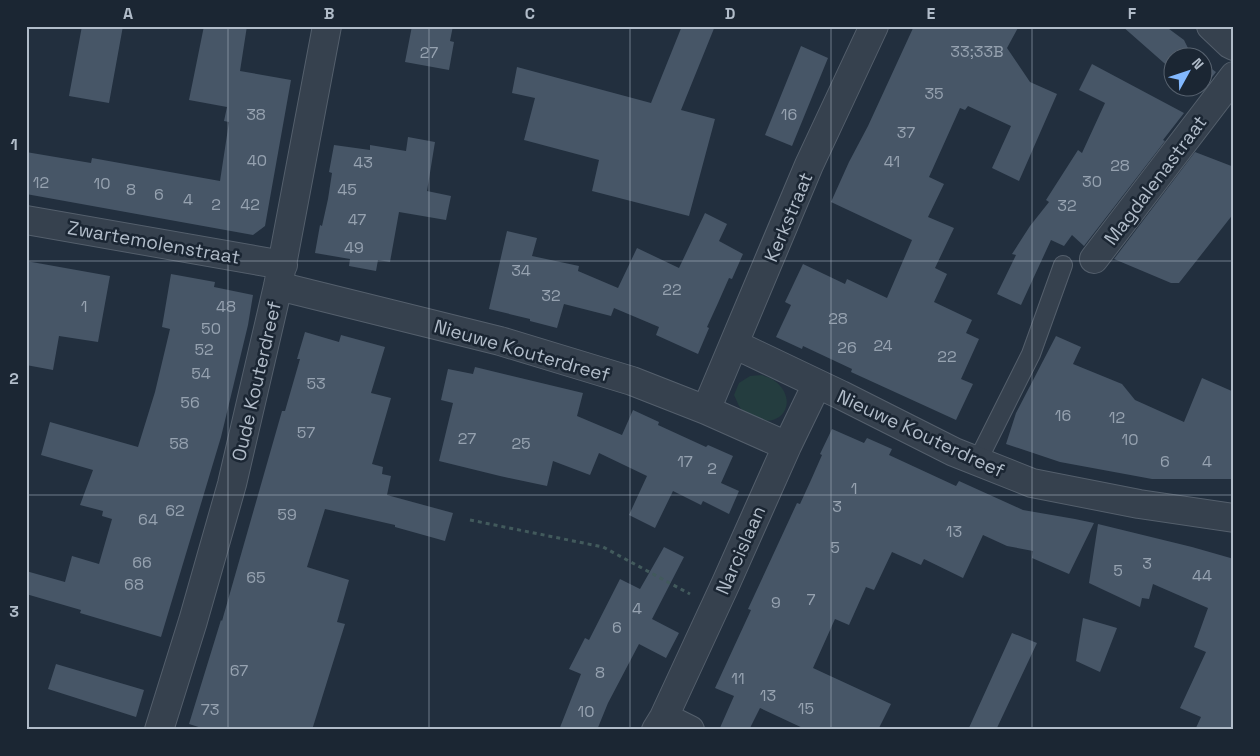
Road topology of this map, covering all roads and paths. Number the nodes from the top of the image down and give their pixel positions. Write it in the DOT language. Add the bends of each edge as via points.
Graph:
graph roads {
  1 [pos="327,26"];
  2 [pos="874,26"];
  3 [pos="1211,26"];
  4 [pos="1234,46"];
  5 [pos="1234,76"];
  6 [pos="26,220"];
  7 [pos="1094,259"];
  8 [pos="1063,265"];
  9 [pos="280,276"];
  10 [pos="734,344"];
  11 [pos="817,384"];
  12 [pos="706,410"];
  13 [pos="787,446"];
  14 [pos="977,462"];
  15 [pos="1234,518"];
  16 [pos="470,520"];
  17 [pos="714,608"];
  18 [pos="660,724"];
  19 [pos="159,730"];
  20 [pos="690,730"];
  1 -- 9 [label="street, Oude Kouterdreef"];
  2 -- 10 [label="street, Kerkstraat" via="809,165"];
  3 -- 4 [label="street"];
  5 -- 7 [label="street, Magdalenastraat"];
  6 -- 9 [label="street, Zwartemolenstraat"];
  8 -- 14 [label="lane" via="1031,354"];
  9 -- 12 [label="street, Nieuwe Kouterdreef" via="632,382"];
  9 -- 19 [label="street, Oude Kouterdreef" via="232,484"];
  10 -- 11 [label="street, Nieuwe Kouterdreef"];
  10 -- 12 [label="street, Kerkstraat"];
  11 -- 13 [label="street, Narcislaan"];
  11 -- 14 [label="street, Nieuwe Kouterdreef"];
  12 -- 13 [label="street, Nieuwe Kouterdreef"];
  13 -- 17 [label="street, Narcislaan"];
  14 -- 15 [label="street, Nieuwe Kouterdreef" via="1032,483"];
  16 -- 17 [label="path" via="603,547"];
  17 -- 18 [label="street, Narcislaan"];
  18 -- 20 [label="street, Narcislaan"];
}
